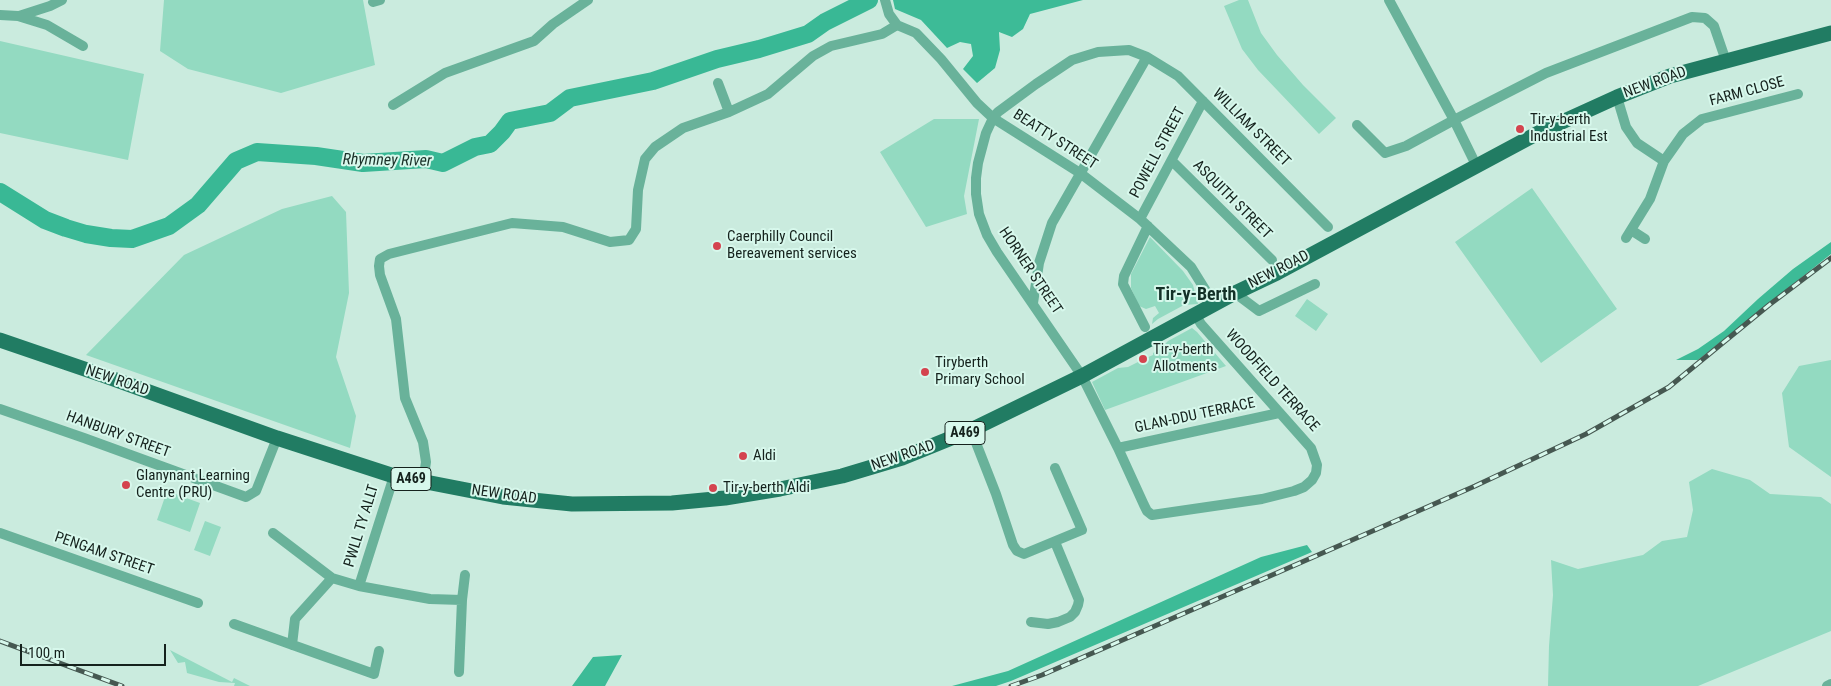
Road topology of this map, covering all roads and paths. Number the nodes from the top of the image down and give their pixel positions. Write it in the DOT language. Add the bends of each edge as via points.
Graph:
graph roads {
  1 [pos="62,0"];
  2 [pos="588,0"];
  3 [pos="886,0"];
  4 [pos="1389,0"];
  5 [pos="0,15"];
  6 [pos="18,16"];
  7 [pos="897,25"];
  8 [pos="1831,33"];
  9 [pos="84,46"];
  10 [pos="1148,57"];
  11 [pos="1726,61"];
  12 [pos="718,83"];
  13 [pos="1798,94"];
  14 [pos="1616,97"];
  15 [pos="1203,101"];
  16 [pos="393,105"];
  17 [pos="729,112"];
  18 [pos="993,118"];
  19 [pos="1454,120"];
  20 [pos="1357,125"];
  21 [pos="1172,161"];
  22 [pos="1664,162"];
  23 [pos="1477,167"];
  24 [pos="1080,173"];
  25 [pos="1144,223"];
  26 [pos="1328,227"];
  27 [pos="1645,240"];
  28 [pos="1272,260"];
  29 [pos="1315,284"];
  30 [pos="1235,293"];
  31 [pos="1033,303"];
  32 [pos="1214,304"];
  33 [pos="1195,314"];
  34 [pos="1145,327"];
  35 [pos="0,340"];
  36 [pos="1082,376"];
  37 [pos="0,409"];
  38 [pos="1279,413"];
  39 [pos="971,430"];
  40 [pos="277,438"];
  41 [pos="1118,448"];
  42 [pos="1055,468"];
  43 [pos="394,476"];
  44 [pos="423,482"];
  45 [pos="0,533"];
  46 [pos="272,533"];
  47 [pos="1055,542"];
  48 [pos="465,575"];
  49 [pos="332,578"];
  50 [pos="359,586"];
  51 [pos="462,600"];
  52 [pos="198,603"];
  53 [pos="1031,622"];
  54 [pos="234,624"];
  55 [pos="292,644"];
  56 [pos="379,651"];
  57 [pos="459,672"];
  58 [pos="1831,684"];
  59 [pos="1827,686"];
  1 -- 6 [label="street"];
  2 -- 16 [label="street" via="534,41 445,73"];
  3 -- 7 [label="street, BEATTY STREET" via="889,14"];
  4 -- 19 [label="street"];
  5 -- 6 [label="street"];
  6 -- 9 [label="street" via="47,25"];
  7 -- 17 [label="street" via="882,34 830,46 768,94"];
  7 -- 18 [label="street, BEATTY STREET" via="916,33"];
  8 -- 11 [label="main road, NEW ROAD / A469"];
  10 -- 15 [label="street, WILLIAM STREET" via="1178,76"];
  10 -- 18 [label="street, WILLIAM STREET" via="1129,50 1114,50 1072,60"];
  10 -- 24 [label="street"];
  11 -- 14 [label="main road, NEW ROAD / A469" via="1670,76"];
  11 -- 19 [label="street" via="1714,26 1705,18 1692,17 1546,73"];
  12 -- 17 [label="street"];
  13 -- 22 [label="street, FARM CLOSE" via="1702,119 1683,134"];
  14 -- 22 [label="street" via="1626,127 1637,143"];
  14 -- 23 [label="main road, NEW ROAD / A469" via="1540,132"];
  15 -- 21 [label="street, POWELL STREET"];
  15 -- 26 [label="street, WILLIAM STREET"];
  17 -- 44 [label="street" via="684,128 655,147 645,159 638,190 636,229 629,240 610,242 563,227 512,223 380,259 380,275 396,319 405,398 423,442 426,462"];
  18 -- 24 [label="street, BEATTY STREET"];
  18 -- 31 [label="street, HORNER STREET" via="978,163 976,194 979,214 997,252"];
  19 -- 20 [label="street" via="1406,146 1385,153"];
  19 -- 23 [label="street"];
  21 -- 25 [label="street, POWELL STREET"];
  21 -- 28 [label="street, ASQUITH STREET"];
  22 -- 27 [label="street, FARM CLOSE" via="1650,199 1628,234"];
  23 -- 30 [label="main road, NEW ROAD / A469"];
  24 -- 25 [label="street, BEATTY STREET"];
  24 -- 31 [label="street" via="1046,238"];
  25 -- 32 [label="street, BEATTY STREET" via="1191,267"];
  25 -- 34 [label="street, POWELL STREET" via="1123,284"];
  29 -- 30 [label="street" via="1259,311"];
  30 -- 32 [label="main road, NEW ROAD / A469"];
  31 -- 36 [label="street, HORNER STREET"];
  32 -- 33 [label="main road, NEW ROAD / A469"];
  33 -- 36 [label="main road, NEW ROAD / A469"];
  33 -- 38 [label="street, WOODFIELD TERRACE"];
  35 -- 40 [label="main road, NEW ROAD / A469"];
  36 -- 39 [label="main road, NEW ROAD / A469"];
  36 -- 41 [label="street, WOODFIELD TERRACE"];
  37 -- 40 [label="street, HANBURY STREET" via="246,497 256,491"];
  38 -- 41 [label="street, GLAN-DDU TERRACE"];
  38 -- 41 [label="street, WOODFIELD TERRACE" via="1311,448 1317,465 1316,473 1304,487 1262,499 1152,515 1144,506"];
  39 -- 44 [label="main road, NEW ROAD / A469" via="902,458 842,476 716,499 658,504 572,504 503,497"];
  39 -- 47 [label="street" via="1017,551 1024,554"];
  40 -- 43 [label="main road, NEW ROAD / A469"];
  42 -- 47 [label="street" via="1082,530"];
  43 -- 44 [label="main road, NEW ROAD / A469"];
  43 -- 50 [label="street, PWLL TY ALLT"];
  45 -- 52 [label="street, PENGAM STREET"];
  46 -- 49 [label="street, PWLL TY ALLT"];
  47 -- 53 [label="street" via="1079,600 1078,605 1070,617 1058,622"];
  48 -- 51 [label="street"];
  49 -- 50 [label="street, PWLL TY ALLT"];
  49 -- 55 [label="street, PWLL TY ALLT" via="295,618"];
  50 -- 51 [label="street, PWLL TY ALLT" via="430,599"];
  51 -- 57 [label="street"];
  54 -- 55 [label="street"];
  55 -- 56 [label="street" via="374,674"];
  58 -- 59 [label="street"];
}
